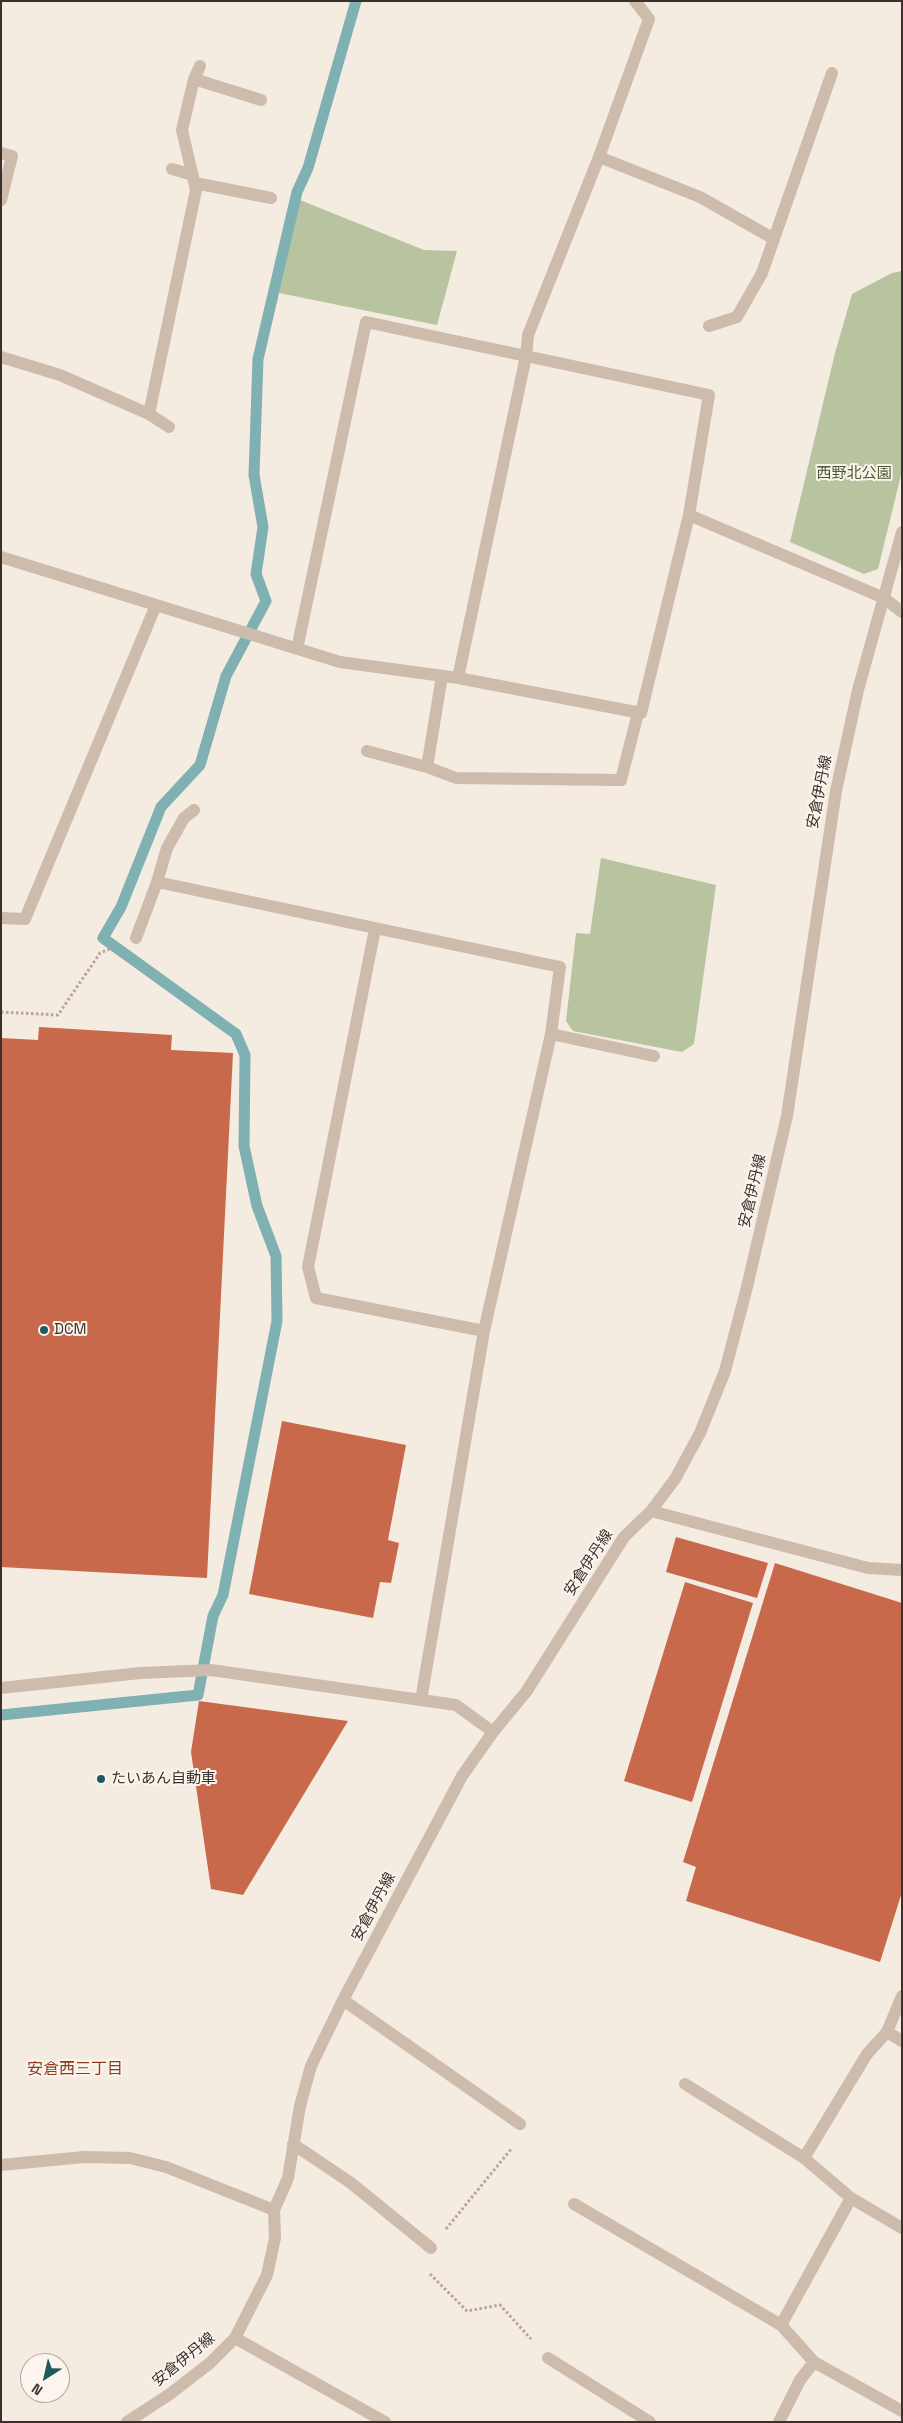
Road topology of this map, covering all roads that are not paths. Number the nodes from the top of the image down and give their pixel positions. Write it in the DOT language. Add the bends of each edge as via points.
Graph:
graph roads {
  1 [pos="635,1"];
  2 [pos="200,66"];
  3 [pos="832,73"];
  4 [pos="194,79"];
  5 [pos="261,100"];
  6 [pos="1,153"];
  7 [pos="600,156"];
  8 [pos="172,169"];
  9 [pos="194,179"];
  10 [pos="271,198"];
  11 [pos="1,200"];
  12 [pos="774,239"];
  13 [pos="709,326"];
  14 [pos="526,356"];
  15 [pos="1,358"];
  16 [pos="149,414"];
  17 [pos="169,427"];
  18 [pos="689,515"];
  19 [pos="902,532"];
  20 [pos="1,556"];
  21 [pos="884,598"];
  22 [pos="156,605"];
  23 [pos="902,612"];
  24 [pos="297,649"];
  25 [pos="442,676"];
  26 [pos="458,678"];
  27 [pos="638,713"];
  28 [pos="367,751"];
  29 [pos="426,768"];
  30 [pos="194,810"];
  31 [pos="157,882"];
  32 [pos="1,918"];
  33 [pos="374,929"];
  34 [pos="136,938"];
  35 [pos="551,1034"];
  36 [pos="654,1056"];
  37 [pos="484,1331"];
  38 [pos="651,1511"];
  39 [pos="902,1570"];
  40 [pos="1,1688"];
  41 [pos="421,1700"];
  42 [pos="493,1732"];
  43 [pos="902,1996"];
  44 [pos="343,2000"];
  45 [pos="887,2032"];
  46 [pos="902,2041"];
  47 [pos="686,2084"];
  48 [pos="520,2124"];
  49 [pos="293,2144"];
  50 [pos="804,2158"];
  51 [pos="1,2165"];
  52 [pos="851,2198"];
  53 [pos="574,2204"];
  54 [pos="274,2210"];
  55 [pos="902,2228"];
  56 [pos="431,2248"];
  57 [pos="781,2324"];
  58 [pos="235,2338"];
  59 [pos="548,2358"];
  60 [pos="814,2362"];
  61 [pos="902,2412"];
  62 [pos="127,2422"];
  63 [pos="385,2422"];
  64 [pos="650,2422"];
  65 [pos="779,2422"];
  1 -- 7 [label="street" via="649,18"];
  2 -- 4 [label="street"];
  3 -- 12 [label="street"];
  4 -- 5 [label="street"];
  4 -- 9 [label="street" via="182,130"];
  6 -- 11 [label="street" via="12,156"];
  7 -- 12 [label="street" via="700,197"];
  7 -- 14 [label="street" via="528,334"];
  8 -- 9 [label="street"];
  9 -- 10 [label="street"];
  9 -- 16 [label="street"];
  12 -- 13 [label="street" via="762,273 737,317"];
  14 -- 18 [label="street" via="710,394"];
  14 -- 24 [label="street" via="366,322"];
  14 -- 26 [label="street"];
  15 -- 16 [label="street" via="60,375"];
  16 -- 17 [label="street"];
  18 -- 21 [label="street"];
  18 -- 27 [label="street" via="642,713"];
  19 -- 21 [label="street, 安倉伊丹線"];
  20 -- 22 [label="street"];
  21 -- 23 [label="street"];
  21 -- 38 [label="street, 安倉伊丹線" via="858,690 836,790 787,1116 746,1290 725,1370 700,1433 675,1479"];
  22 -- 24 [label="street"];
  22 -- 32 [label="street" via="25,919"];
  24 -- 25 [label="street" via="340,662"];
  25 -- 26 [label="street"];
  25 -- 29 [label="street"];
  26 -- 27 [label="street"];
  27 -- 29 [label="street" via="621,780 456,778"];
  28 -- 29 [label="street"];
  30 -- 31 [label="street" via="184,818 167,848"];
  31 -- 33 [label="street"];
  31 -- 34 [label="street"];
  33 -- 35 [label="street" via="560,967"];
  33 -- 37 [label="street" via="308,1267 316,1298"];
  35 -- 36 [label="street"];
  35 -- 37 [label="street"];
  37 -- 41 [label="street"];
  38 -- 39 [label="street" via="868,1568"];
  38 -- 42 [label="street, 安倉伊丹線" via="624,1537 526,1692"];
  40 -- 41 [label="street" via="140,1673 211,1670"];
  41 -- 42 [label="street" via="456,1705"];
  42 -- 44 [label="street, 安倉伊丹線" via="462,1776"];
  43 -- 45 [label="street"];
  44 -- 48 [label="street"];
  44 -- 49 [label="street, 安倉伊丹線" via="311,2066"];
  45 -- 46 [label="street"];
  45 -- 50 [label="street" via="867,2054"];
  47 -- 50 [label="street"];
  49 -- 54 [label="street, 安倉伊丹線" via="288,2178"];
  49 -- 56 [label="street" via="351,2183"];
  50 -- 52 [label="street"];
  51 -- 54 [label="street" via="84,2157 130,2158 166,2167"];
  52 -- 55 [label="street"];
  52 -- 57 [label="street"];
  53 -- 57 [label="street"];
  54 -- 58 [label="street, 安倉伊丹線" via="275,2238 267,2275"];
  57 -- 60 [label="street"];
  58 -- 62 [label="street, 安倉伊丹線" via="183,2384"];
  58 -- 63 [label="street"];
  59 -- 64 [label="street"];
  60 -- 61 [label="street"];
  60 -- 65 [label="street" via="800,2380"];
}
